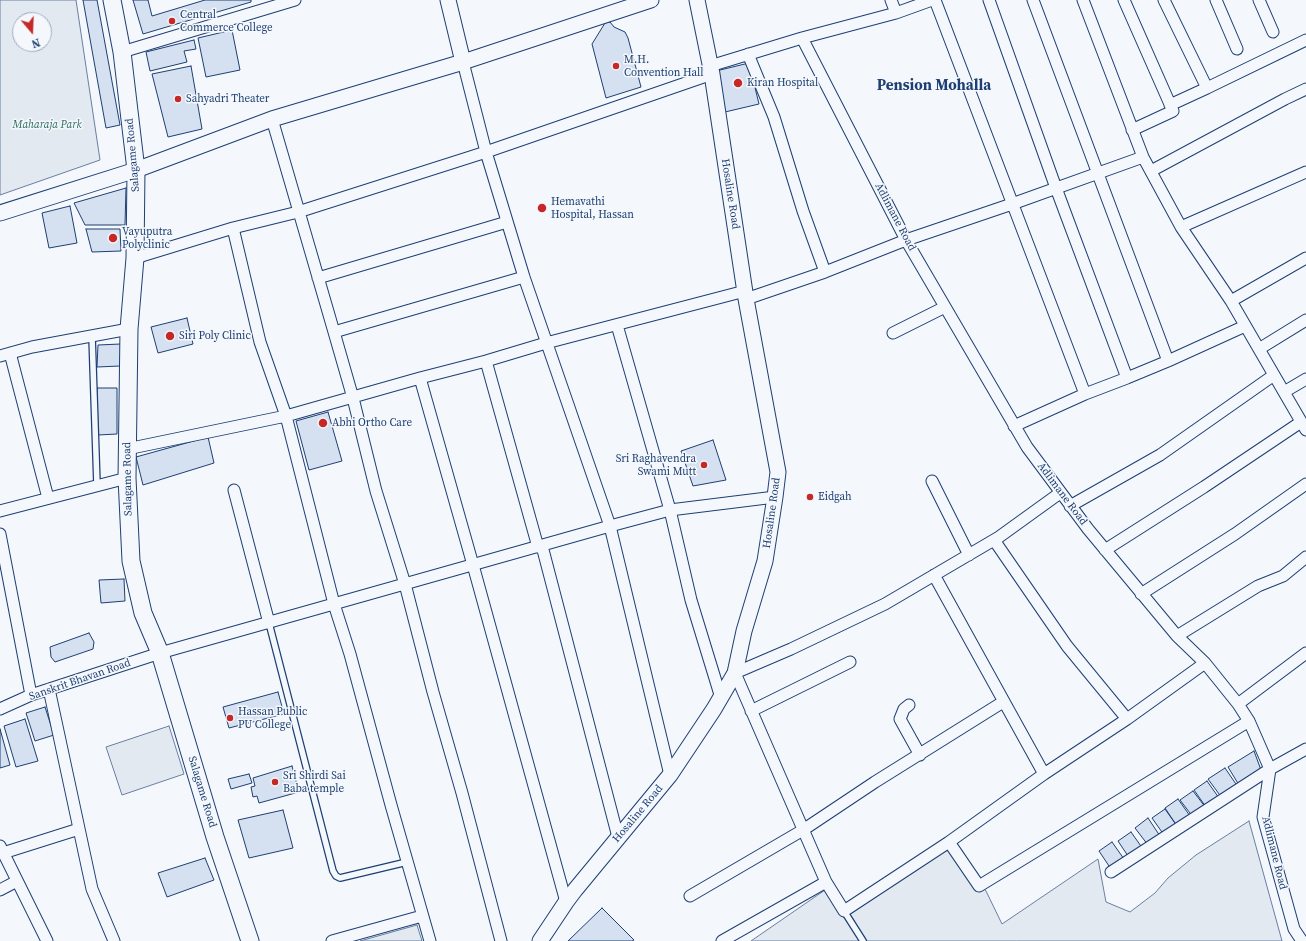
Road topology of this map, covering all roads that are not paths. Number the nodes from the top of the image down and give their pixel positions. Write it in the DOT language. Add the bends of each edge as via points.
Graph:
graph roads {
  1 [pos="112,0"];
  2 [pos="295,0"];
  3 [pos="448,0"];
  4 [pos="651,0"];
  5 [pos="697,0"];
  6 [pos="891,0"];
  7 [pos="934,0"];
  8 [pos="989,0"];
  9 [pos="1033,0"];
  10 [pos="1082,0"];
  11 [pos="1124,0"];
  12 [pos="1164,0"];
  13 [pos="1216,0"];
  14 [pos="1259,0"];
  15 [pos="896,13"];
  16 [pos="1273,32"];
  17 [pos="802,38"];
  18 [pos="1306,40"];
  19 [pos="1237,49"];
  20 [pos="122,52"];
  21 [pos="748,54"];
  22 [pos="463,62"];
  23 [pos="711,70"];
  24 [pos="1206,88"];
  25 [pos="1306,89"];
  26 [pos="1170,105"];
  27 [pos="272,119"];
  28 [pos="1132,130"];
  29 [pos="486,152"];
  30 [pos="1143,157"];
  31 [pos="136,170"];
  32 [pos="1151,171"];
  33 [pos="1306,172"];
  34 [pos="1098,173"];
  35 [pos="1056,188"];
  36 [pos="1012,204"];
  37 [pos="298,212"];
  38 [pos="0,213"];
  39 [pos="507,222"];
  40 [pos="1181,227"];
  41 [pos="233,228"];
  42 [pos="906,240"];
  43 [pos="135,258"];
  44 [pos="1306,258"];
  45 [pos="825,272"];
  46 [pos="524,277"];
  47 [pos="318,278"];
  48 [pos="745,295"];
  49 [pos="1231,301"];
  50 [pos="945,307"];
  51 [pos="1306,320"];
  52 [pos="617,325"];
  53 [pos="1245,326"];
  54 [pos="129,329"];
  55 [pos="334,332"];
  56 [pos="893,333"];
  57 [pos="92,336"];
  58 [pos="546,343"];
  59 [pos="1258,349"];
  60 [pos="5,354"];
  61 [pos="1168,361"];
  62 [pos="486,362"];
  63 [pos="1274,374"];
  64 [pos="420,378"];
  65 [pos="1127,378"];
  66 [pos="1306,379"];
  67 [pos="1284,392"];
  68 [pos="1084,394"];
  69 [pos="353,398"];
  70 [pos="286,416"];
  71 [pos="1014,426"];
  72 [pos="1304,426"];
  73 [pos="127,449"];
  74 [pos="126,478"];
  75 [pos="932,481"];
  76 [pos="1306,484"];
  77 [pos="97,485"];
  78 [pos="234,490"];
  79 [pos="1060,493"];
  80 [pos="775,497"];
  81 [pos="48,498"];
  82 [pos="1070,506"];
  83 [pos="670,510"];
  84 [pos="0,511"];
  85 [pos="610,526"];
  86 [pos="0,534"];
  87 [pos="994,540"];
  88 [pos="540,546"];
  89 [pos="1105,550"];
  90 [pos="969,554"];
  91 [pos="1306,558"];
  92 [pos="473,565"];
  93 [pos="934,575"];
  94 [pos="405,584"];
  95 [pos="1141,594"];
  96 [pos="334,604"];
  97 [pos="269,623"];
  98 [pos="1176,636"];
  99 [pos="160,653"];
  100 [pos="1306,653"];
  101 [pos="850,662"];
  102 [pos="1205,663"];
  103 [pos="734,673"];
  104 [pos="49,689"];
  105 [pos="31,695"];
  106 [pos="721,698"];
  107 [pos="1003,702"];
  108 [pos="1238,704"];
  109 [pos="909,705"];
  110 [pos="0,709"];
  111 [pos="751,711"];
  112 [pos="1126,720"];
  113 [pos="1249,721"];
  114 [pos="1306,748"];
  115 [pos="920,755"];
  116 [pos="1270,769"];
  117 [pos="1044,774"];
  118 [pos="670,776"];
  119 [pos="79,829"];
  120 [pos="803,830"];
  121 [pos="618,837"];
  122 [pos="949,842"];
  123 [pos="2,849"];
  124 [pos="407,862"];
  125 [pos="1111,872"];
  126 [pos="17,881"];
  127 [pos="826,882"];
  128 [pos="0,890"];
  129 [pos="690,896"];
  130 [pos="566,902"];
  131 [pos="844,911"];
  132 [pos="422,916"];
  133 [pos="733,938"];
  134 [pos="47,941"];
  135 [pos="114,941"];
  136 [pos="250,941"];
  137 [pos="332,941"];
  138 [pos="430,941"];
  139 [pos="501,941"];
  140 [pos="540,941"];
  141 [pos="722,941"];
  142 [pos="863,941"];
  143 [pos="1302,941"];
  1 -- 20 [label="main road, Salagame Road"];
  2 -- 20 [label="street"];
  3 -- 22 [label="street"];
  4 -- 22 [label="street"];
  5 -- 23 [label="street, Hosaline Road"];
  6 -- 15 [label="street"];
  7 -- 15 [label="street"];
  7 -- 36 [label="street"];
  8 -- 35 [label="street"];
  9 -- 34 [label="street"];
  10 -- 28 [label="street"];
  11 -- 26 [label="street"];
  12 -- 24 [label="street"];
  13 -- 19 [label="street"];
  14 -- 16 [label="street"];
  15 -- 17 [label="street"];
  17 -- 21 [label="street"];
  17 -- 42 [label="street, Adlimane Road"];
  18 -- 24 [label="street"];
  20 -- 31 [label="main road, Salagame Road"];
  21 -- 23 [label="street"];
  21 -- 45 [label="street" via="774,117"];
  22 -- 27 [label="street"];
  22 -- 29 [label="street"];
  23 -- 29 [label="street"];
  23 -- 48 [label="street, Hosaline Road"];
  24 -- 26 [label="street"];
  25 -- 32 [label="street"];
  26 -- 28 [label="street" via="1173,111"];
  27 -- 31 [label="street"];
  27 -- 37 [label="street"];
  28 -- 30 [label="street"];
  29 -- 37 [label="street"];
  29 -- 39 [label="street"];
  30 -- 32 [label="street"];
  30 -- 34 [label="street"];
  31 -- 38 [label="street"];
  31 -- 43 [label="main road, Salagame Road"];
  32 -- 40 [label="street"];
  33 -- 40 [label="street"];
  34 -- 35 [label="street"];
  34 -- 61 [label="street"];
  35 -- 36 [label="street"];
  35 -- 65 [label="street"];
  36 -- 42 [label="street"];
  36 -- 68 [label="street"];
  37 -- 41 [label="street"];
  37 -- 47 [label="street"];
  39 -- 46 [label="street"];
  39 -- 47 [label="street"];
  40 -- 49 [label="street"];
  41 -- 43 [label="street"];
  41 -- 70 [label="street" via="260,342"];
  42 -- 45 [label="street"];
  42 -- 50 [label="street, Adlimane Road"];
  43 -- 54 [label="main road, Salagame Road"];
  44 -- 49 [label="street"];
  45 -- 48 [label="street"];
  46 -- 55 [label="street"];
  46 -- 58 [label="street"];
  47 -- 55 [label="street"];
  48 -- 52 [label="street"];
  48 -- 80 [label="street, Hosaline Road" via="778,472"];
  49 -- 53 [label="street"];
  50 -- 56 [label="street"];
  50 -- 71 [label="street, Adlimane Road"];
  51 -- 59 [label="street"];
  52 -- 58 [label="street"];
  52 -- 83 [label="street"];
  53 -- 59 [label="street"];
  53 -- 61 [label="street"];
  54 -- 57 [label="street"];
  54 -- 73 [label="main road, Salagame Road"];
  55 -- 69 [label="street"];
  57 -- 60 [label="street"];
  57 -- 77 [label="lane"];
  58 -- 62 [label="street"];
  58 -- 85 [label="street"];
  59 -- 63 [label="street"];
  60 -- 81 [label="street"];
  61 -- 65 [label="street"];
  62 -- 64 [label="street"];
  62 -- 88 [label="street"];
  63 -- 67 [label="street"];
  63 -- 82 [label="street" via="1160,455"];
  64 -- 69 [label="street"];
  64 -- 92 [label="street"];
  65 -- 68 [label="street"];
  66 -- 67 [label="street"];
  67 -- 72 [label="street"];
  68 -- 71 [label="street"];
  69 -- 70 [label="street"];
  69 -- 94 [label="street" via="376,491"];
  70 -- 73 [label="street"];
  70 -- 96 [label="street"];
  71 -- 79 [label="street, Adlimane Road"];
  72 -- 89 [label="street"];
  73 -- 74 [label="main road, Salagame Road"];
  74 -- 77 [label="street"];
  74 -- 99 [label="main road, Salagame Road" via="132,561 143,613"];
  75 -- 90 [label="street"];
  76 -- 95 [label="street" via="1235,534"];
  77 -- 81 [label="street"];
  78 -- 97 [label="street"];
  79 -- 82 [label="street, Adlimane Road"];
  79 -- 87 [label="street"];
  80 -- 83 [label="street, Sanskrit Bhavan Road"];
  80 -- 103 [label="street, Hosaline Road" via="765,561"];
  81 -- 84 [label="street"];
  82 -- 89 [label="street, Adlimane Road"];
  83 -- 85 [label="street, Sanskrit Bhavan Road"];
  83 -- 106 [label="street" via="691,600"];
  85 -- 88 [label="street, Sanskrit Bhavan Road"];
  85 -- 118 [label="street"];
  86 -- 105 [label="street"];
  87 -- 90 [label="street"];
  87 -- 112 [label="street" via="1067,646"];
  88 -- 92 [label="street, Sanskrit Bhavan Road"];
  88 -- 121 [label="street"];
  89 -- 95 [label="street, Adlimane Road"];
  90 -- 93 [label="street"];
  91 -- 98 [label="street" via="1283,576 1258,586"];
  92 -- 94 [label="street, Sanskrit Bhavan Road"];
  92 -- 130 [label="street"];
  93 -- 103 [label="street" via="884,604 791,649"];
  93 -- 107 [label="street"];
  94 -- 96 [label="street, Sanskrit Bhavan Road"];
  94 -- 139 [label="street"];
  95 -- 98 [label="street, Adlimane Road"];
  96 -- 97 [label="street, Sanskrit Bhavan Road"];
  96 -- 124 [label="street"];
  97 -- 99 [label="street, Sanskrit Bhavan Road"];
  97 -- 124 [label="lane" via="333,871 340,878"];
  98 -- 102 [label="street, Adlimane Road"];
  99 -- 104 [label="street, Sanskrit Bhavan Road"];
  99 -- 136 [label="main road, Salagame Road" via="215,837"];
  100 -- 108 [label="street"];
  101 -- 111 [label="street"];
  102 -- 108 [label="street, Adlimane Road"];
  102 -- 112 [label="street"];
  103 -- 106 [label="street, Hosaline Road"];
  103 -- 111 [label="street"];
  104 -- 105 [label="street, Sanskrit Bhavan Road"];
  104 -- 119 [label="street"];
  105 -- 110 [label="street, Sanskrit Bhavan Road"];
  106 -- 118 [label="street, Hosaline Road"];
  107 -- 115 [label="street"];
  107 -- 117 [label="street"];
  108 -- 113 [label="street, Adlimane Road"];
  109 -- 115 [label="street" via="904,709 900,719"];
  111 -- 120 [label="street"];
  112 -- 117 [label="street"];
  113 -- 116 [label="street, Adlimane Road"];
  113 -- 122 [label="street" via="979,886"];
  114 -- 116 [label="street"];
  115 -- 120 [label="street"];
  116 -- 125 [label="street"];
  116 -- 143 [label="street, Adlimane Road" via="1263,817 1294,929"];
  117 -- 122 [label="street"];
  118 -- 121 [label="street, Hosaline Road"];
  119 -- 123 [label="street"];
  119 -- 135 [label="street" via="92,889"];
  120 -- 127 [label="street"];
  120 -- 129 [label="street"];
  121 -- 130 [label="street, Hosaline Road"];
  122 -- 131 [label="street"];
  123 -- 126 [label="street"];
  124 -- 132 [label="street"];
  126 -- 128 [label="street"];
  126 -- 134 [label="street"];
  127 -- 131 [label="street"];
  127 -- 133 [label="street"];
  130 -- 140 [label="street, Hosaline Road"];
  131 -- 142 [label="lane"];
  132 -- 137 [label="street"];
  132 -- 138 [label="street"];
  133 -- 141 [label="street"];
}
